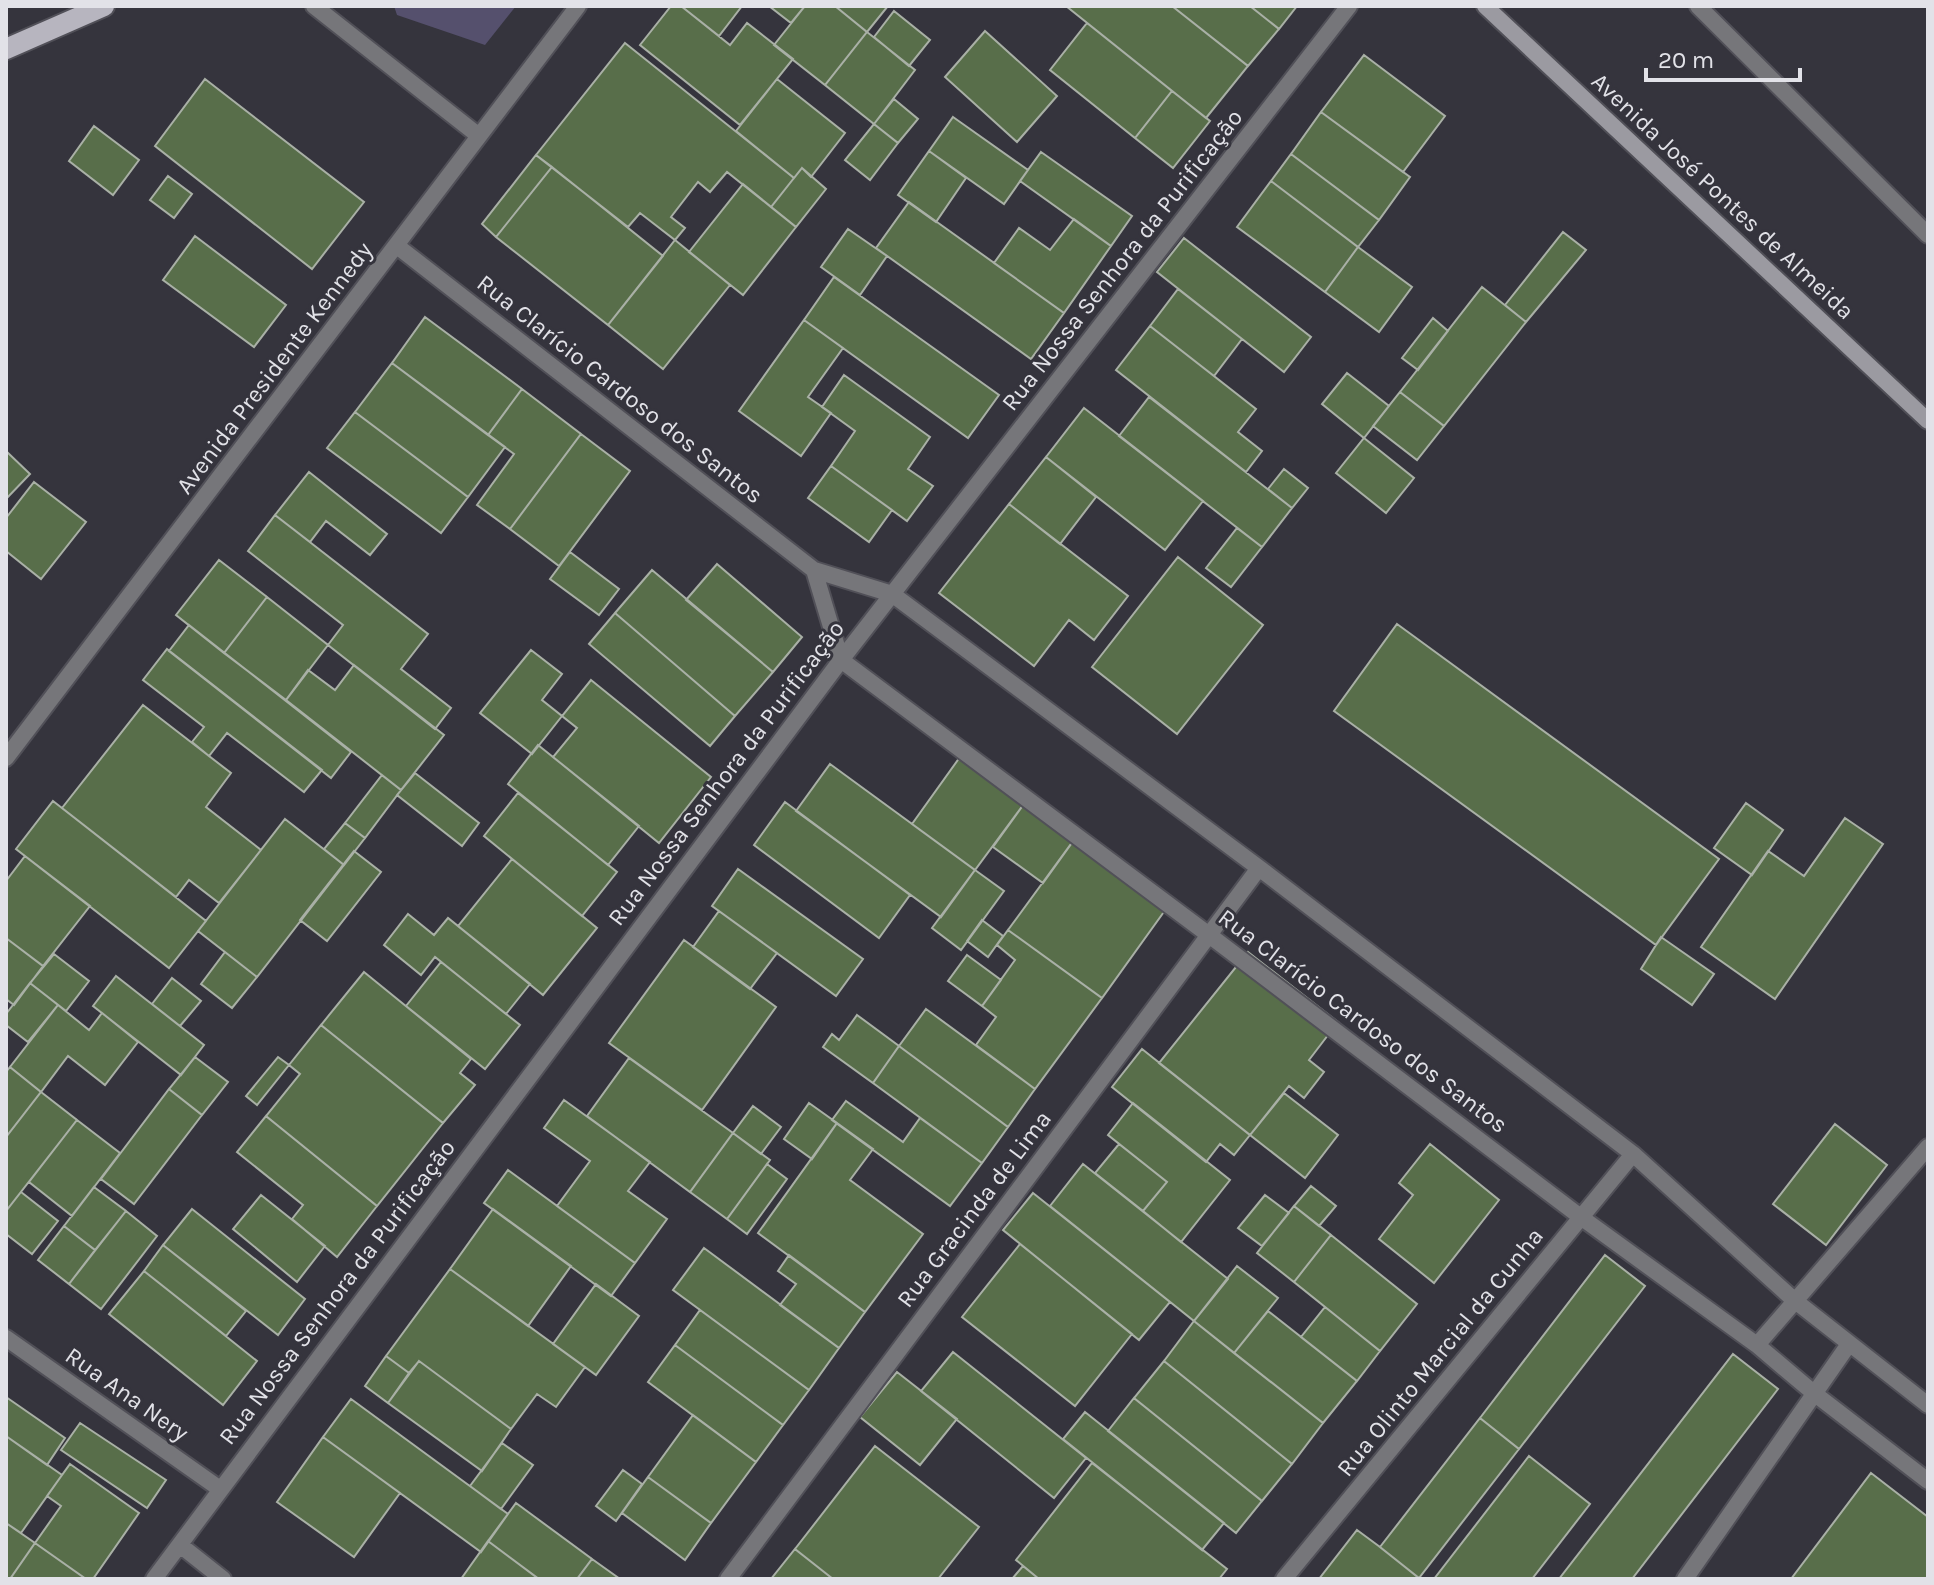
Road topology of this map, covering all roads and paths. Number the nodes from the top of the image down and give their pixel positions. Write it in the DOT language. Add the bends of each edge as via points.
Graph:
graph roads {
  1 [pos="104,6"];
  2 [pos="314,6"];
  3 [pos="578,6"];
  4 [pos="1349,6"];
  5 [pos="1485,6"];
  6 [pos="1698,6"];
  7 [pos="6,49"];
  8 [pos="479,136"];
  9 [pos="1928,235"];
  10 [pos="397,246"];
  11 [pos="1928,421"];
  12 [pos="814,570"];
  13 [pos="892,594"];
  14 [pos="841,660"];
  15 [pos="6,758"];
  16 [pos="1259,868"];
  17 [pos="1209,935"];
  18 [pos="1928,1147"];
  19 [pos="1633,1154"];
  20 [pos="1582,1218"];
  21 [pos="1794,1300"];
  22 [pos="6,1338"];
  23 [pos="1849,1344"];
  24 [pos="1757,1345"];
  25 [pos="1815,1394"];
  26 [pos="1928,1405"];
  27 [pos="1928,1481"];
  28 [pos="220,1489"];
  29 [pos="180,1545"];
  30 [pos="154,1579"];
  31 [pos="223,1579"];
  32 [pos="728,1579"];
  33 [pos="1284,1579"];
  34 [pos="1685,1579"];
  1 -- 7 [label="main road"];
  2 -- 8 [label="street"];
  3 -- 8 [label="street, Avenida Presidente Kennedy"];
  4 -- 13 [label="street, Rua Nossa Senhora da Purificação"];
  5 -- 11 [label="street, Avenida José Pontes de Almeida"];
  6 -- 9 [label="street"];
  8 -- 10 [label="street, Avenida Presidente Kennedy"];
  10 -- 12 [label="street, Rua Clarício Cardoso dos Santos"];
  10 -- 15 [label="street, Avenida Presidente Kennedy"];
  12 -- 13 [label="street, Rua Clarício Cardoso dos Santos"];
  12 -- 14 [label="street"];
  13 -- 14 [label="street, Rua Nossa Senhora da Purificação"];
  13 -- 16 [label="street, Rua Clarício Cardoso dos Santos"];
  14 -- 17 [label="street, Rua Clarício Cardoso dos Santos"];
  14 -- 28 [label="street, Rua Nossa Senhora da Purificação"];
  16 -- 17 [label="street, Rua Gracinda de Lima"];
  16 -- 19 [label="street, Rua Clarício Cardoso dos Santos"];
  17 -- 20 [label="street, Rua Clarício Cardoso dos Santos"];
  17 -- 32 [label="street, Rua Gracinda de Lima"];
  18 -- 21 [label="street"];
  19 -- 20 [label="street, Rua Olinto Marcial da Cunha"];
  19 -- 21 [label="street, Rua Clarício Cardoso dos Santos"];
  20 -- 24 [label="street, Rua Clarício Cardoso dos Santos"];
  20 -- 33 [label="street, Rua Olinto Marcial da Cunha"];
  21 -- 23 [label="street, Rua Clarício Cardoso dos Santos"];
  21 -- 24 [label="street"];
  22 -- 28 [label="street, Rua Ana Nery"];
  23 -- 25 [label="street"];
  23 -- 26 [label="street, Rua Clarício Cardoso dos Santos"];
  24 -- 25 [label="street, Rua Clarício Cardoso dos Santos"];
  25 -- 27 [label="street, Rua Clarício Cardoso dos Santos"];
  25 -- 34 [label="street"];
  28 -- 29 [label="street, Rua Nossa Senhora da Purificação"];
  29 -- 30 [label="street, Rua Nossa Senhora da Purificação"];
  29 -- 31 [label="street"];
}
